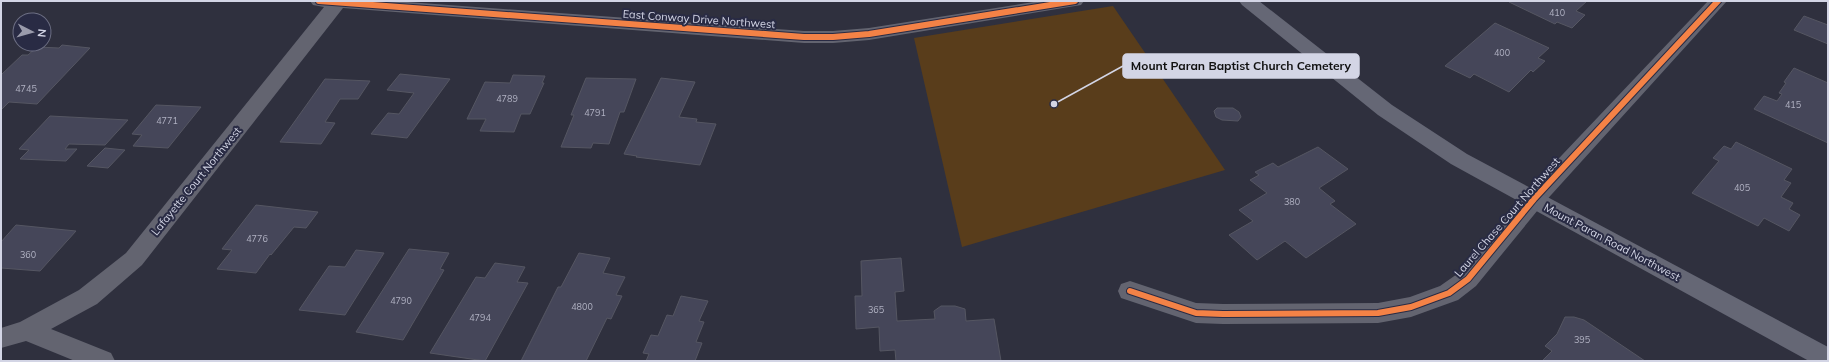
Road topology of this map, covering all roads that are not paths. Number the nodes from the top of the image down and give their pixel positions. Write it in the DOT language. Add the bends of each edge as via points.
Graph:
graph roads {
  1 [pos="1075,1"];
  2 [pos="1248,1"];
  3 [pos="1718,1"];
  4 [pos="328,2"];
  5 [pos="1534,199"];
  6 [pos="1130,291"];
  7 [pos="27,330"];
  8 [pos="1,338"];
  9 [pos="1828,359"];
  10 [pos="102,361"];
  1 -- 4 [label="street, East Conway Drive Northwest" via="869,34 833,37 804,37"];
  2 -- 5 [label="main road, Mount Paran Road Northwest" via="1385,110 1459,159"];
  3 -- 5 [label="street, Laurel Chase Court Northwest"];
  4 -- 7 [label="street, Lafayette Court Northwest" via="134,259 88,297"];
  5 -- 6 [label="street, Laurel Chase Court Northwest" via="1468,279 1436,299 1411,307 1361,314 1196,313"];
  5 -- 9 [label="main road, Mount Paran Road Northwest"];
  7 -- 8 [label="street, Lafayette Court Northwest"];
  7 -- 10 [label="street"];
}
